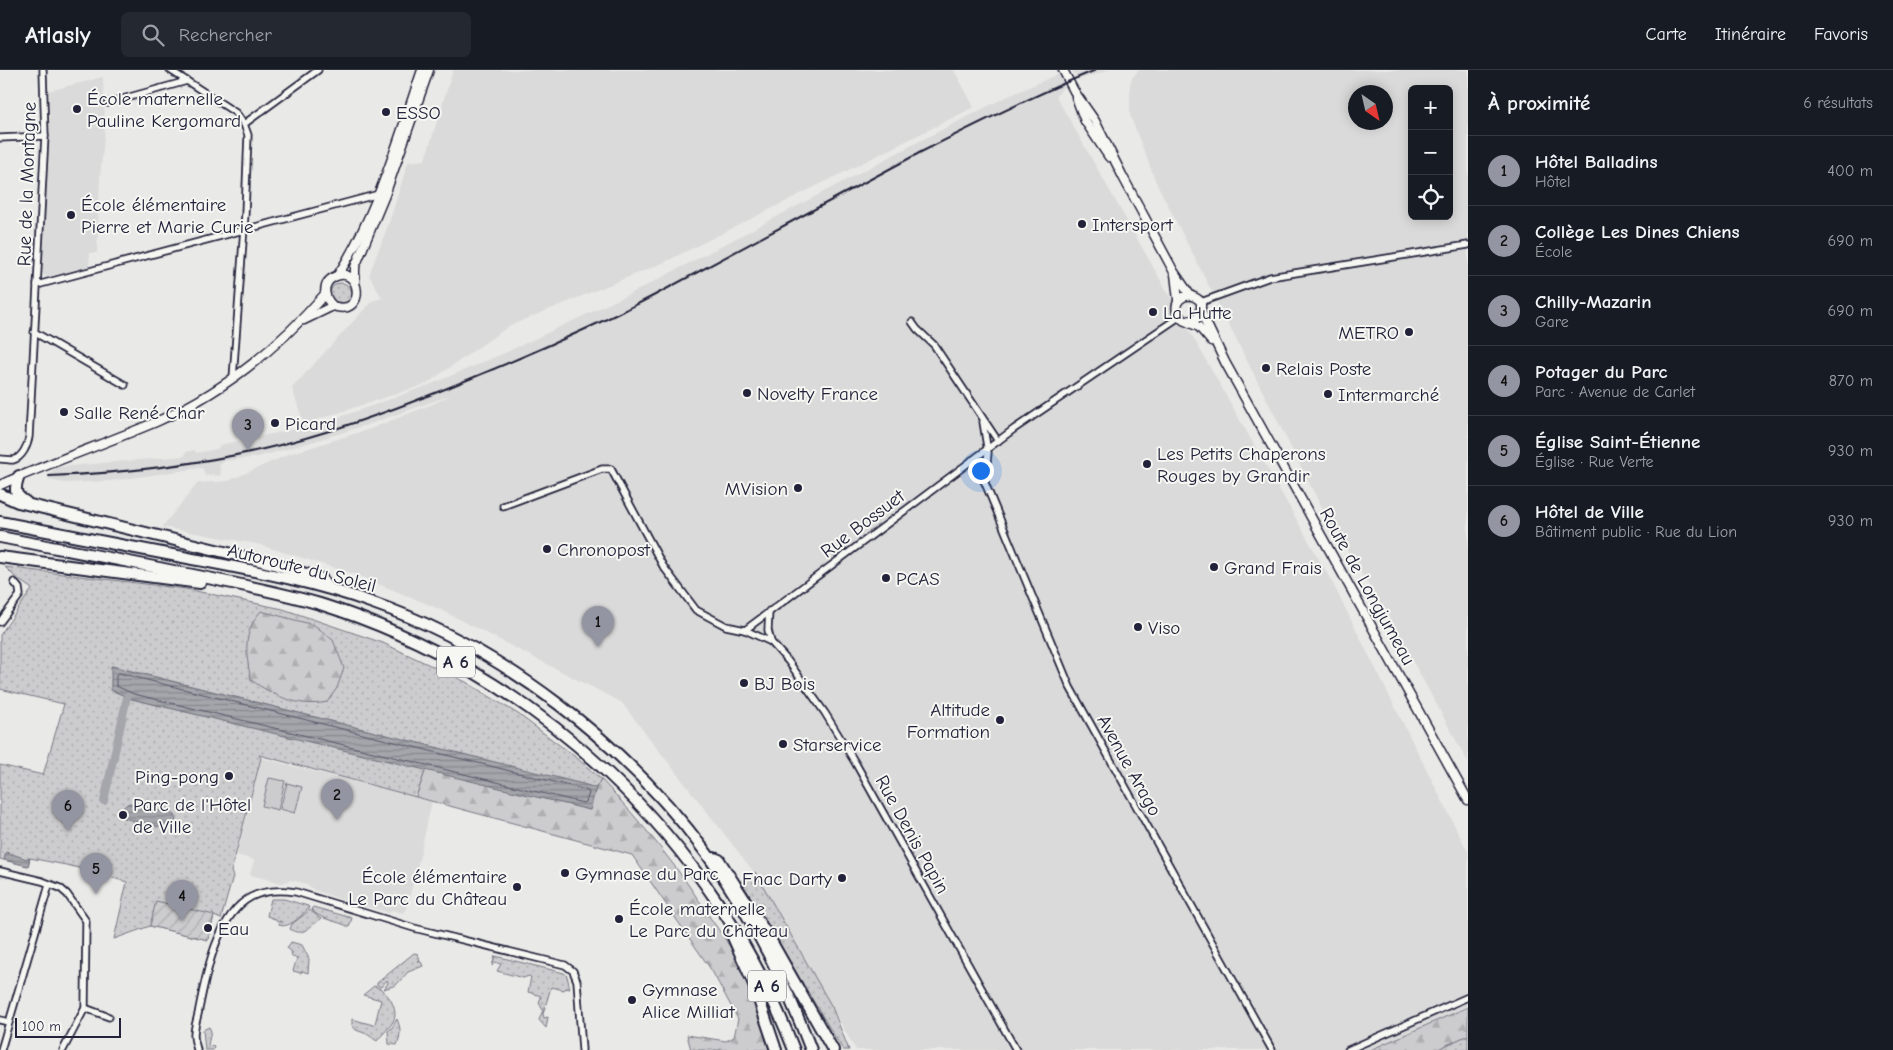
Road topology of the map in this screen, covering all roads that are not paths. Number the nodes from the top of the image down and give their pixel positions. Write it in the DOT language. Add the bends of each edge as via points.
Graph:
graph roads {
  1 [pos="43,70"];
  2 [pos="170,70"];
  3 [pos="318,70"];
  4 [pos="422,70"];
  5 [pos="429,70"];
  6 [pos="1064,72"];
  7 [pos="187,81"];
  8 [pos="108,103"];
  9 [pos="244,124"];
  10 [pos="45,136"];
  11 [pos="0,138"];
  12 [pos="379,194"];
  13 [pos="242,230"];
  14 [pos="1468,246"];
  15 [pos="1174,272"];
  16 [pos="338,275"];
  17 [pos="355,282"];
  18 [pos="37,284"];
  19 [pos="325,294"];
  20 [pos="1190,295"];
  21 [pos="1178,300"];
  22 [pos="1200,302"];
  23 [pos="333,306"];
  24 [pos="1202,312"];
  25 [pos="1179,317"];
  26 [pos="1187,321"];
  27 [pos="912,322"];
  28 [pos="298,324"];
  29 [pos="34,332"];
  30 [pos="1225,362"];
  31 [pos="233,378"];
  32 [pos="125,385"];
  33 [pos="982,418"];
  34 [pos="998,441"];
  35 [pos="988,449"];
  36 [pos="0,459"];
  37 [pos="972,460"];
  38 [pos="18,476"];
  39 [pos="985,483"];
  40 [pos="0,485"];
  41 [pos="0,494"];
  42 [pos="29,504"];
  43 [pos="503,506"];
  44 [pos="0,522"];
  45 [pos="0,537"];
  46 [pos="0,557"];
  47 [pos="213,579"];
  48 [pos="14,582"];
  49 [pos="329,588"];
  50 [pos="769,611"];
  51 [pos="0,622"];
  52 [pos="745,630"];
  53 [pos="770,642"];
  54 [pos="1468,800"];
  55 [pos="708,856"];
  56 [pos="0,871"];
  57 [pos="48,885"];
  58 [pos="732,925"];
  59 [pos="1468,997"];
  60 [pos="85,1008"];
  61 [pos="109,1017"];
  62 [pos="0,1020"];
  63 [pos="9,1022"];
  64 [pos="1,1050"];
  65 [pos="63,1050"];
  66 [pos="197,1050"];
  67 [pos="582,1050"];
  68 [pos="776,1050"];
  69 [pos="794,1050"];
  70 [pos="810,1050"];
  71 [pos="833,1050"];
  72 [pos="1016,1050"];
  73 [pos="1272,1050"];
  74 [pos="1348,1050"];
  1 -- 10 [label="street, Rue de la Montagne"];
  2 -- 7 [label="street"];
  3 -- 9 [label="street"];
  4 -- 12 [label="street"];
  5 -- 17 [label="street" via="385,195 355,267"];
  6 -- 15 [label="street" via="1095,121"];
  7 -- 8 [label="street"];
  7 -- 9 [label="street" via="236,113"];
  9 -- 13 [label="street" via="248,135 248,154"];
  10 -- 11 [label="street"];
  10 -- 18 [label="street, Rue de la Montagne"];
  12 -- 13 [label="street"];
  12 -- 16 [label="street"];
  13 -- 18 [label="street"];
  13 -- 31 [label="street"];
  14 -- 22 [label="street" via="1270,277"];
  15 -- 20 [label="street"];
  15 -- 21 [label="street"];
  16 -- 17 [label="street"];
  16 -- 19 [label="street" via="331,278"];
  17 -- 23 [label="street" via="357,295 354,302 348,307"];
  18 -- 29 [label="street, Rue de la Montagne"];
  19 -- 23 [label="street"];
  19 -- 28 [label="street"];
  20 -- 21 [label="street"];
  20 -- 22 [label="street"];
  21 -- 25 [label="street" via="1176,309"];
  22 -- 24 [label="street, Route de Longjumeau"];
  23 -- 28 [label="street"];
  24 -- 26 [label="street" via="1196,319"];
  24 -- 30 [label="street, Route de Longjumeau"];
  25 -- 26 [label="street, Route de Longjumeau"];
  25 -- 34 [label="street, Rue Bossuet"];
  26 -- 30 [label="street, Route de Longjumeau" via="1204,331"];
  27 -- 33 [label="street" via="934,345"];
  28 -- 31 [label="street"];
  29 -- 32 [label="street"];
  29 -- 36 [label="street, Rue de la Montagne" via="28,445 12,460"];
  30 -- 54 [label="street, Route de Longjumeau"];
  31 -- 38 [label="street" via="156,422"];
  33 -- 34 [label="street"];
  33 -- 35 [label="street, Avenue Arago"];
  34 -- 35 [label="street, Rue Bossuet"];
  35 -- 37 [label="street, Rue Bossuet"];
  35 -- 39 [label="street, Avenue Arago"];
  37 -- 39 [label="street, Avenue Arago"];
  37 -- 50 [label="street, Rue Bossuet"];
  38 -- 40 [label="street"];
  38 -- 42 [label="highway" via="16,493"];
  39 -- 73 [label="street, Avenue Arago" via="1070,687"];
  41 -- 42 [label="highway"];
  42 -- 49 [label="highway" via="274,564 322,579"];
  43 -- 52 [label="street, Rue Denis Papin" via="602,469 610,469 663,566 696,610 726,626"];
  44 -- 49 [label="highway, Autoroute du Soleil / A 6" via="272,574"];
  45 -- 47 [label="highway, Autoroute du Soleil / A 6"];
  46 -- 47 [label="highway" via="202,583"];
  47 -- 58 [label="highway, Autoroute du Soleil / A 6" via="318,604 381,626 457,662 518,700 572,740 632,796 685,856"];
  48 -- 51 [label="street" via="20,594"];
  49 -- 55 [label="highway, Autoroute du Soleil / A 6" via="431,627 533,686 634,770 681,820"];
  50 -- 52 [label="street, Rue Bossuet"];
  50 -- 53 [label="street"];
  52 -- 53 [label="street, Rue Denis Papin"];
  53 -- 72 [label="street, Rue Denis Papin" via="809,690 844,743"];
  55 -- 70 [label="highway, Autoroute du Soleil / A 6" via="766,950"];
  55 -- 71 [label="highway" via="719,860 754,911"];
  56 -- 57 [label="street"];
  57 -- 60 [label="street" via="67,894 86,921"];
  57 -- 63 [label="street"];
  58 -- 68 [label="highway" via="730,931 753,982"];
  58 -- 69 [label="highway, Autoroute du Soleil / A 6" via="768,989"];
  59 -- 74 [label="street"];
  60 -- 61 [label="street"];
  60 -- 65 [label="street"];
  62 -- 63 [label="street"];
  63 -- 64 [label="street"];
  66 -- 67 [label="street" via="195,1027 206,972 218,942 236,910 252,897 276,891 296,892 414,928 565,965 573,971 577,982"];
}
